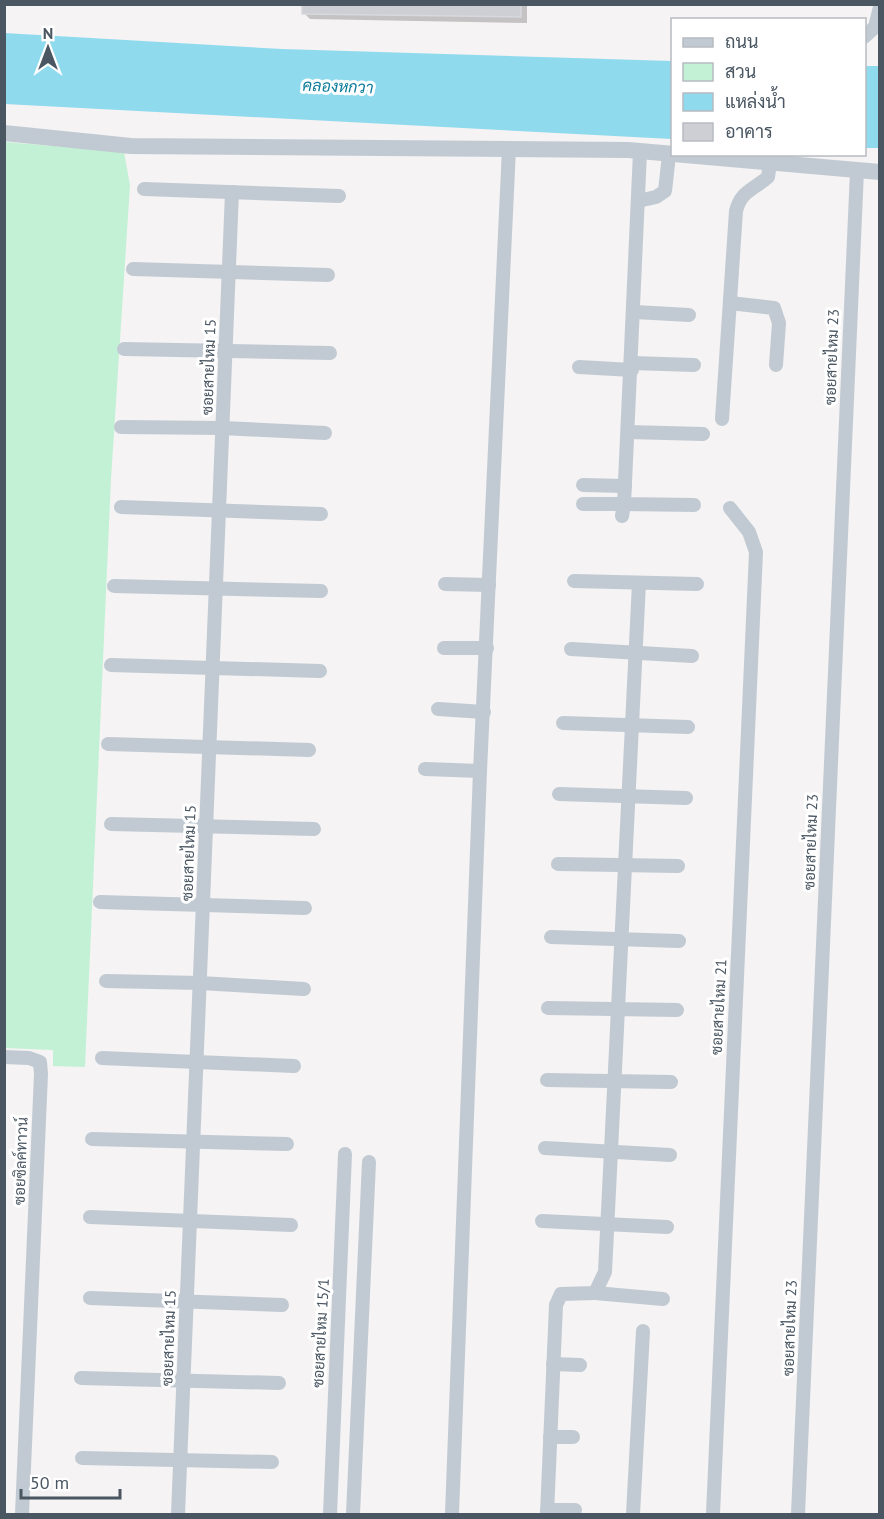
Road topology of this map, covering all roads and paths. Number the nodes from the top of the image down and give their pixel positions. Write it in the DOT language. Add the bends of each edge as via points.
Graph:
graph roads {
  1 [pos="879,7"];
  2 [pos="866,35"];
  3 [pos="4,133"];
  4 [pos="509,148"];
  5 [pos="640,152"];
  6 [pos="669,155"];
  7 [pos="682,156"];
  8 [pos="770,163"];
  9 [pos="857,171"];
  10 [pos="879,172"];
  11 [pos="144,189"];
  12 [pos="232,192"];
  13 [pos="339,196"];
  14 [pos="638,201"];
  15 [pos="133,269"];
  16 [pos="229,272"];
  17 [pos="328,275"];
  18 [pos="730,303"];
  19 [pos="634,312"];
  20 [pos="689,315"];
  21 [pos="124,349"];
  22 [pos="226,350"];
  23 [pos="330,353"];
  24 [pos="694,365"];
  25 [pos="776,365"];
  26 [pos="632,367"];
  27 [pos="579,368"];
  28 [pos="722,418"];
  29 [pos="121,427"];
  30 [pos="223,428"];
  31 [pos="628,432"];
  32 [pos="325,434"];
  33 [pos="703,434"];
  34 [pos="583,485"];
  35 [pos="625,486"];
  36 [pos="583,504"];
  37 [pos="694,505"];
  38 [pos="121,507"];
  39 [pos="730,508"];
  40 [pos="219,509"];
  41 [pos="623,510"];
  42 [pos="321,514"];
  43 [pos="574,580"];
  44 [pos="639,582"];
  45 [pos="445,584"];
  46 [pos="697,584"];
  47 [pos="489,585"];
  48 [pos="114,586"];
  49 [pos="216,588"];
  50 [pos="321,591"];
  51 [pos="444,648"];
  52 [pos="487,648"];
  53 [pos="571,649"];
  54 [pos="636,653"];
  55 [pos="692,656"];
  56 [pos="111,665"];
  57 [pos="213,668"];
  58 [pos="320,672"];
  59 [pos="438,709"];
  60 [pos="484,712"];
  61 [pos="563,723"];
  62 [pos="633,726"];
  63 [pos="688,726"];
  64 [pos="108,744"];
  65 [pos="210,747"];
  66 [pos="309,750"];
  67 [pos="425,769"];
  68 [pos="480,771"];
  69 [pos="559,794"];
  70 [pos="630,796"];
  71 [pos="686,798"];
  72 [pos="111,824"];
  73 [pos="206,827"];
  74 [pos="314,829"];
  75 [pos="558,864"];
  76 [pos="678,866"];
  77 [pos="627,867"];
  78 [pos="100,902"];
  79 [pos="203,904"];
  80 [pos="305,908"];
  81 [pos="551,937"];
  82 [pos="623,940"];
  83 [pos="679,941"];
  84 [pos="106,981"];
  85 [pos="200,982"];
  86 [pos="304,989"];
  87 [pos="548,1008"];
  88 [pos="617,1008"];
  89 [pos="676,1010"];
  90 [pos="4,1057"];
  91 [pos="102,1058"];
  92 [pos="197,1061"];
  93 [pos="294,1066"];
  94 [pos="547,1080"];
  95 [pos="614,1080"];
  96 [pos="670,1082"];
  97 [pos="92,1139"];
  98 [pos="194,1141"];
  99 [pos="287,1144"];
  100 [pos="545,1148"];
  101 [pos="610,1152"];
  102 [pos="345,1154"];
  103 [pos="670,1155"];
  104 [pos="369,1162"];
  105 [pos="90,1217"];
  106 [pos="190,1221"];
  107 [pos="542,1221"];
  108 [pos="291,1225"];
  109 [pos="607,1225"];
  110 [pos="667,1227"];
  111 [pos="595,1293"];
  112 [pos="90,1298"];
  113 [pos="663,1299"];
  114 [pos="187,1300"];
  115 [pos="282,1305"];
  116 [pos="643,1331"];
  117 [pos="553,1364"];
  118 [pos="580,1365"];
  119 [pos="81,1378"];
  120 [pos="184,1382"];
  121 [pos="279,1383"];
  122 [pos="335,1401"];
  123 [pos="358,1401"];
  124 [pos="550,1437"];
  125 [pos="573,1437"];
  126 [pos="82,1458"];
  127 [pos="180,1460"];
  128 [pos="272,1462"];
  129 [pos="575,1510"];
  130 [pos="547,1512"];
  131 [pos="22,1515"];
  132 [pos="178,1515"];
  133 [pos="330,1515"];
  134 [pos="353,1515"];
  135 [pos="452,1515"];
  136 [pos="633,1515"];
  137 [pos="713,1515"];
  138 [pos="798,1515"];
  1 -- 2 [label="street" via="875,27"];
  3 -- 4 [label="street" via="131,146"];
  4 -- 5 [label="street"];
  4 -- 47 [label="street"];
  5 -- 6 [label="street"];
  5 -- 14 [label="street"];
  6 -- 14 [label="street" via="665,190 656,197"];
  7 -- 8 [label="street"];
  8 -- 9 [label="street"];
  8 -- 18 [label="street" via="768,177 739,198"];
  9 -- 10 [label="street"];
  9 -- 138 [label="street, ซอยสายไหม 23"];
  11 -- 12 [label="street"];
  12 -- 13 [label="street"];
  12 -- 16 [label="street, ซอยสายไหม 15"];
  14 -- 19 [label="street"];
  15 -- 16 [label="street"];
  16 -- 17 [label="street"];
  16 -- 22 [label="street, ซอยสายไหม 15"];
  18 -- 25 [label="street" via="774,308 779,322"];
  18 -- 28 [label="street"];
  19 -- 20 [label="street"];
  19 -- 26 [label="street"];
  21 -- 22 [label="street"];
  22 -- 23 [label="street"];
  22 -- 30 [label="street, ซอยสายไหม 15"];
  24 -- 26 [label="street"];
  26 -- 27 [label="street"];
  26 -- 31 [label="street"];
  29 -- 30 [label="street"];
  30 -- 32 [label="street"];
  30 -- 40 [label="street, ซอยสายไหม 15"];
  31 -- 33 [label="street"];
  31 -- 35 [label="street"];
  34 -- 35 [label="street"];
  35 -- 41 [label="street"];
  36 -- 41 [label="street"];
  37 -- 41 [label="street"];
  38 -- 40 [label="street"];
  39 -- 137 [label="street, ซอยสายไหม 21" via="749,532 756,552"];
  40 -- 42 [label="street"];
  40 -- 49 [label="street, ซอยสายไหม 15"];
  43 -- 44 [label="street"];
  44 -- 46 [label="street"];
  44 -- 54 [label="street"];
  45 -- 47 [label="street"];
  47 -- 52 [label="street"];
  48 -- 49 [label="street"];
  49 -- 50 [label="street"];
  49 -- 57 [label="street, ซอยสายไหม 15"];
  51 -- 52 [label="street"];
  52 -- 60 [label="street"];
  53 -- 54 [label="street"];
  54 -- 55 [label="street"];
  54 -- 62 [label="street"];
  56 -- 57 [label="street"];
  57 -- 58 [label="street"];
  57 -- 65 [label="street, ซอยสายไหม 15"];
  59 -- 60 [label="street"];
  60 -- 68 [label="street"];
  61 -- 62 [label="street"];
  62 -- 63 [label="street"];
  62 -- 70 [label="street"];
  64 -- 65 [label="street"];
  65 -- 66 [label="street"];
  65 -- 73 [label="street, ซอยสายไหม 15"];
  67 -- 68 [label="street"];
  68 -- 135 [label="street"];
  69 -- 70 [label="street"];
  70 -- 71 [label="street"];
  70 -- 77 [label="street"];
  72 -- 73 [label="street"];
  73 -- 74 [label="street"];
  73 -- 79 [label="street, ซอยสายไหม 15"];
  75 -- 77 [label="street"];
  76 -- 77 [label="street"];
  77 -- 82 [label="street"];
  78 -- 79 [label="street"];
  79 -- 80 [label="street"];
  79 -- 85 [label="street, ซอยสายไหม 15"];
  81 -- 82 [label="street"];
  82 -- 83 [label="street"];
  82 -- 88 [label="street"];
  84 -- 85 [label="street"];
  85 -- 86 [label="street"];
  85 -- 92 [label="street, ซอยสายไหม 15"];
  87 -- 88 [label="street"];
  88 -- 89 [label="street"];
  88 -- 95 [label="street"];
  90 -- 131 [label="street, ซอยซิลค์ทาวน์" via="40,1062 41,1074"];
  91 -- 92 [label="street"];
  92 -- 93 [label="street"];
  92 -- 98 [label="street, ซอยสายไหม 15"];
  94 -- 95 [label="street"];
  95 -- 96 [label="street"];
  95 -- 101 [label="street"];
  97 -- 98 [label="street"];
  98 -- 99 [label="street"];
  98 -- 106 [label="street, ซอยสายไหม 15"];
  100 -- 101 [label="street"];
  101 -- 103 [label="street"];
  101 -- 109 [label="street"];
  102 -- 122 [label="street, ซอยสายไหม 15/1"];
  104 -- 123 [label="street"];
  105 -- 106 [label="street"];
  106 -- 108 [label="street"];
  106 -- 114 [label="street, ซอยสายไหม 15"];
  107 -- 109 [label="street"];
  109 -- 110 [label="street"];
  109 -- 111 [label="street" via="605,1272"];
  111 -- 113 [label="street"];
  111 -- 117 [label="street" via="561,1294 556,1305"];
  112 -- 114 [label="street"];
  114 -- 115 [label="street"];
  114 -- 120 [label="street, ซอยสายไหม 15"];
  116 -- 136 [label="street"];
  117 -- 118 [label="street"];
  117 -- 124 [label="street"];
  119 -- 120 [label="street"];
  120 -- 121 [label="street"];
  120 -- 127 [label="street, ซอยสายไหม 15"];
  122 -- 123 [label="street"];
  122 -- 133 [label="street, ซอยสายไหม 15/1"];
  123 -- 134 [label="street"];
  124 -- 125 [label="street"];
  124 -- 130 [label="street"];
  126 -- 127 [label="street"];
  127 -- 128 [label="street"];
  127 -- 132 [label="street, ซอยสายไหม 15"];
  129 -- 130 [label="street"];
}
